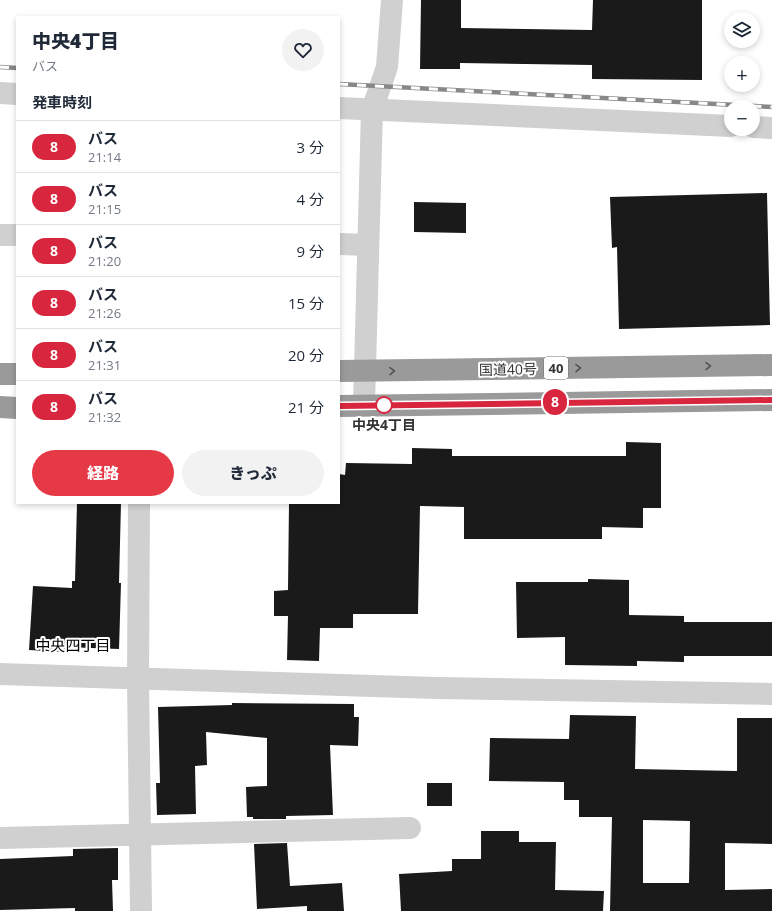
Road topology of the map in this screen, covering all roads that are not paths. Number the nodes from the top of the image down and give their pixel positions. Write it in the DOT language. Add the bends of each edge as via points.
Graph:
graph roads {
  1 [pos="392,0"];
  2 [pos="0,93"];
  3 [pos="16,94"];
  4 [pos="340,108"];
  5 [pos="372,110"];
  6 [pos="724,126"];
  7 [pos="760,127"];
  8 [pos="772,128"];
  9 [pos="0,235"];
  10 [pos="16,235"];
  11 [pos="340,244"];
  12 [pos="368,245"];
  13 [pos="772,365"];
  14 [pos="340,371"];
  15 [pos="364,371"];
  16 [pos="0,374"];
  17 [pos="16,374"];
  18 [pos="772,400"];
  19 [pos="364,405"];
  20 [pos="340,406"];
  21 [pos="0,408"];
  22 [pos="16,408"];
  23 [pos="139,504"];
  24 [pos="0,674"];
  25 [pos="138,679"];
  26 [pos="772,694"];
  27 [pos="410,828"];
  28 [pos="140,835"];
  29 [pos="0,838"];
  30 [pos="142,911"];
  1 -- 5 [label="street" via="387,67"];
  2 -- 3 [label="street"];
  4 -- 5 [label="street"];
  5 -- 6 [label="street"];
  5 -- 12 [label="street"];
  7 -- 8 [label="street"];
  9 -- 10 [label="street"];
  11 -- 12 [label="street"];
  12 -- 15 [label="street"];
  15 -- 13 [label="highway, 国道40号 / 40, one-way"];
  14 -- 15 [label="highway, 国道40号 / 40"];
  15 -- 19 [label="street"];
  16 -- 17 [label="highway"];
  18 -- 19 [label="highway"];
  19 -- 20 [label="highway"];
  21 -- 22 [label="highway"];
  23 -- 25 [label="street"];
  24 -- 25 [label="street"];
  25 -- 26 [label="street"];
  25 -- 28 [label="street"];
  27 -- 28 [label="street"];
  28 -- 29 [label="street"];
  28 -- 30 [label="street"];
}
